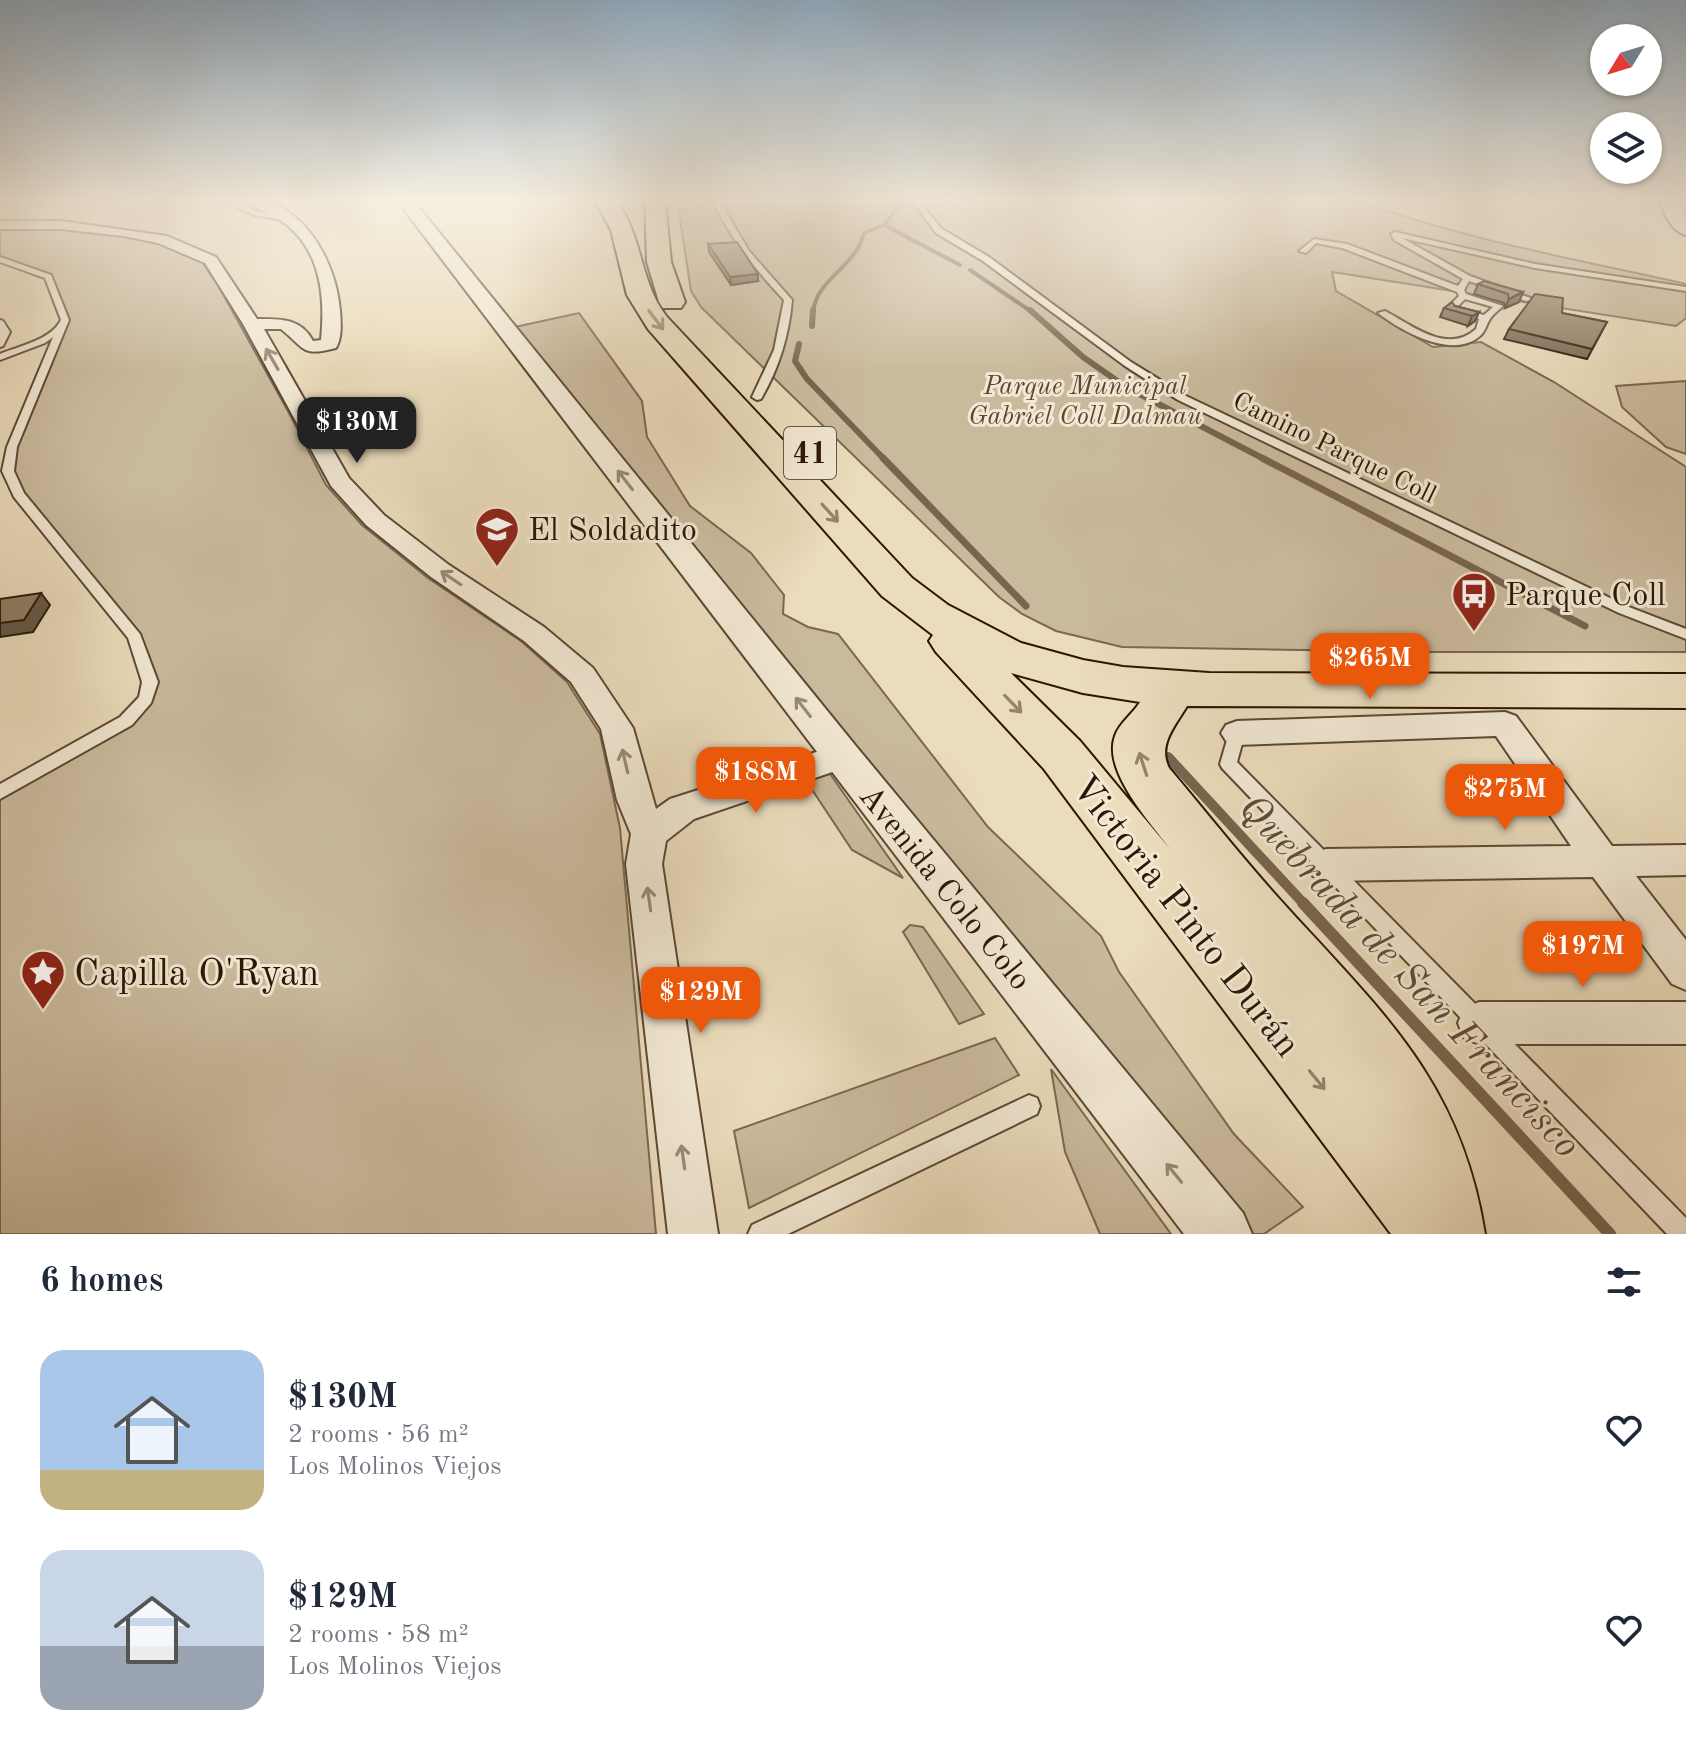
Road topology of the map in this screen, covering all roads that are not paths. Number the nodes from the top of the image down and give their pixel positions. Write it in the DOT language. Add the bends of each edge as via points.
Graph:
graph roads {
  1 [pos="204,257"];
  2 [pos="319,257"];
  3 [pos="449,257"];
  4 [pos="630,257"];
  5 [pos="659,257"];
  6 [pos="747,257"];
  7 [pos="982,257"];
  8 [pos="1371,257"];
  9 [pos="1430,257"];
  10 [pos="1497,257"];
  11 [pos="0,259"];
  12 [pos="1467,278"];
  13 [pos="1686,289"];
  14 [pos="1462,293"];
  15 [pos="1529,299"];
  16 [pos="1382,313"];
  17 [pos="1483,318"];
  18 [pos="0,323"];
  19 [pos="252,324"];
  20 [pos="61,328"];
  21 [pos="0,344"];
  22 [pos="41,357"];
  23 [pos="0,359"];
  24 [pos="757,397"];
  25 [pos="920,607"];
  26 [pos="1686,634"];
  27 [pos="1686,664"];
  28 [pos="1172,689"];
  29 [pos="1686,691"];
  30 [pos="1237,733"];
  31 [pos="1062,755"];
  32 [pos="841,756"];
  33 [pos="0,780"];
  34 [pos="21,780"];
  35 [pos="0,792"];
  36 [pos="649,834"];
  37 [pos="1686,860"];
  38 [pos="1602,861"];
  39 [pos="1326,865"];
  40 [pos="1256,916"];
  41 [pos="1686,971"];
  42 [pos="1479,1023"];
  43 [pos="1686,1023"];
  44 [pos="1029,1106"];
  45 [pos="693,1234"];
  46 [pos="761,1234"];
  47 [pos="1222,1234"];
  48 [pos="1443,1234"];
  49 [pos="1684,1234"];
  1 -- 19 [label="street"];
  2 -- 19 [label="street" via="333,306 330,344 312,348 285,324"];
  32 -- 3 [label="street, Avenida Colo Colo, one-way"];
  4 -- 25 [label="main road, 41, one-way" via="638,292 655,319"];
  5 -- 24 [label="main road, 41" via="670,298"];
  6 -- 24 [label="lane" via="788,300 786,330"];
  7 -- 26 [label="lane, Camino Parque Coll" via="1182,398 1624,610"];
  8 -- 14 [label="lane"];
  9 -- 12 [label="lane"];
  10 -- 13 [label="lane"];
  11 -- 20 [label="lane" via="48,277 65,320"];
  12 -- 14 [label="lane"];
  12 -- 15 [label="lane"];
  14 -- 17 [label="lane" via="1452,307"];
  14 -- 17 [label="lane" via="1499,306"];
  16 -- 17 [label="lane" via="1441,342 1481,333"];
  18 -- 21 [label="lane" via="6,332"];
  36 -- 19 [label="street, one-way" via="634,800 617,728 582,675 534,634 375,520 339,481"];
  20 -- 22 [label="lane"];
  20 -- 23 [label="lane"];
  22 -- 23 [label="lane"];
  22 -- 34 [label="lane" via="8,471 18,494 135,637 150,682 146,699 126,721"];
  24 -- 27 [label="main road, 41" via="936,583 988,617 1050,642 1131,659 1191,663"];
  25 -- 28 [label="main road, 41" via="977,643 1037,666 1104,682"];
  25 -- 31 [label="main road, Victoria Pinto Durán, one-way"];
  28 -- 29 [label="main road, 41"];
  40 -- 28 [label="main road, one-way" via="1150,782 1139,760 1139,738"];
  30 -- 38 [label="street" via="1505,724"];
  30 -- 39 [label="lane" via="1228,764"];
  31 -- 40 [label="main road"];
  31 -- 48 [label="main road, Victoria Pinto Durán, one-way"];
  32 -- 36 [label="street" via="682,809"];
  47 -- 32 [label="street, Avenida Colo Colo, one-way"];
  33 -- 34 [label="lane"];
  34 -- 35 [label="lane"];
  45 -- 36 [label="street, one-way" via="644,864"];
  37 -- 38 [label="street"];
  38 -- 39 [label="street"];
  38 -- 41 [label="street"];
  39 -- 42 [label="lane"];
  40 -- 48 [label="main road" via="1402,1095 1439,1181"];
  42 -- 43 [label="street"];
  42 -- 49 [label="lane"];
  44 -- 46 [label="lane"];
}
